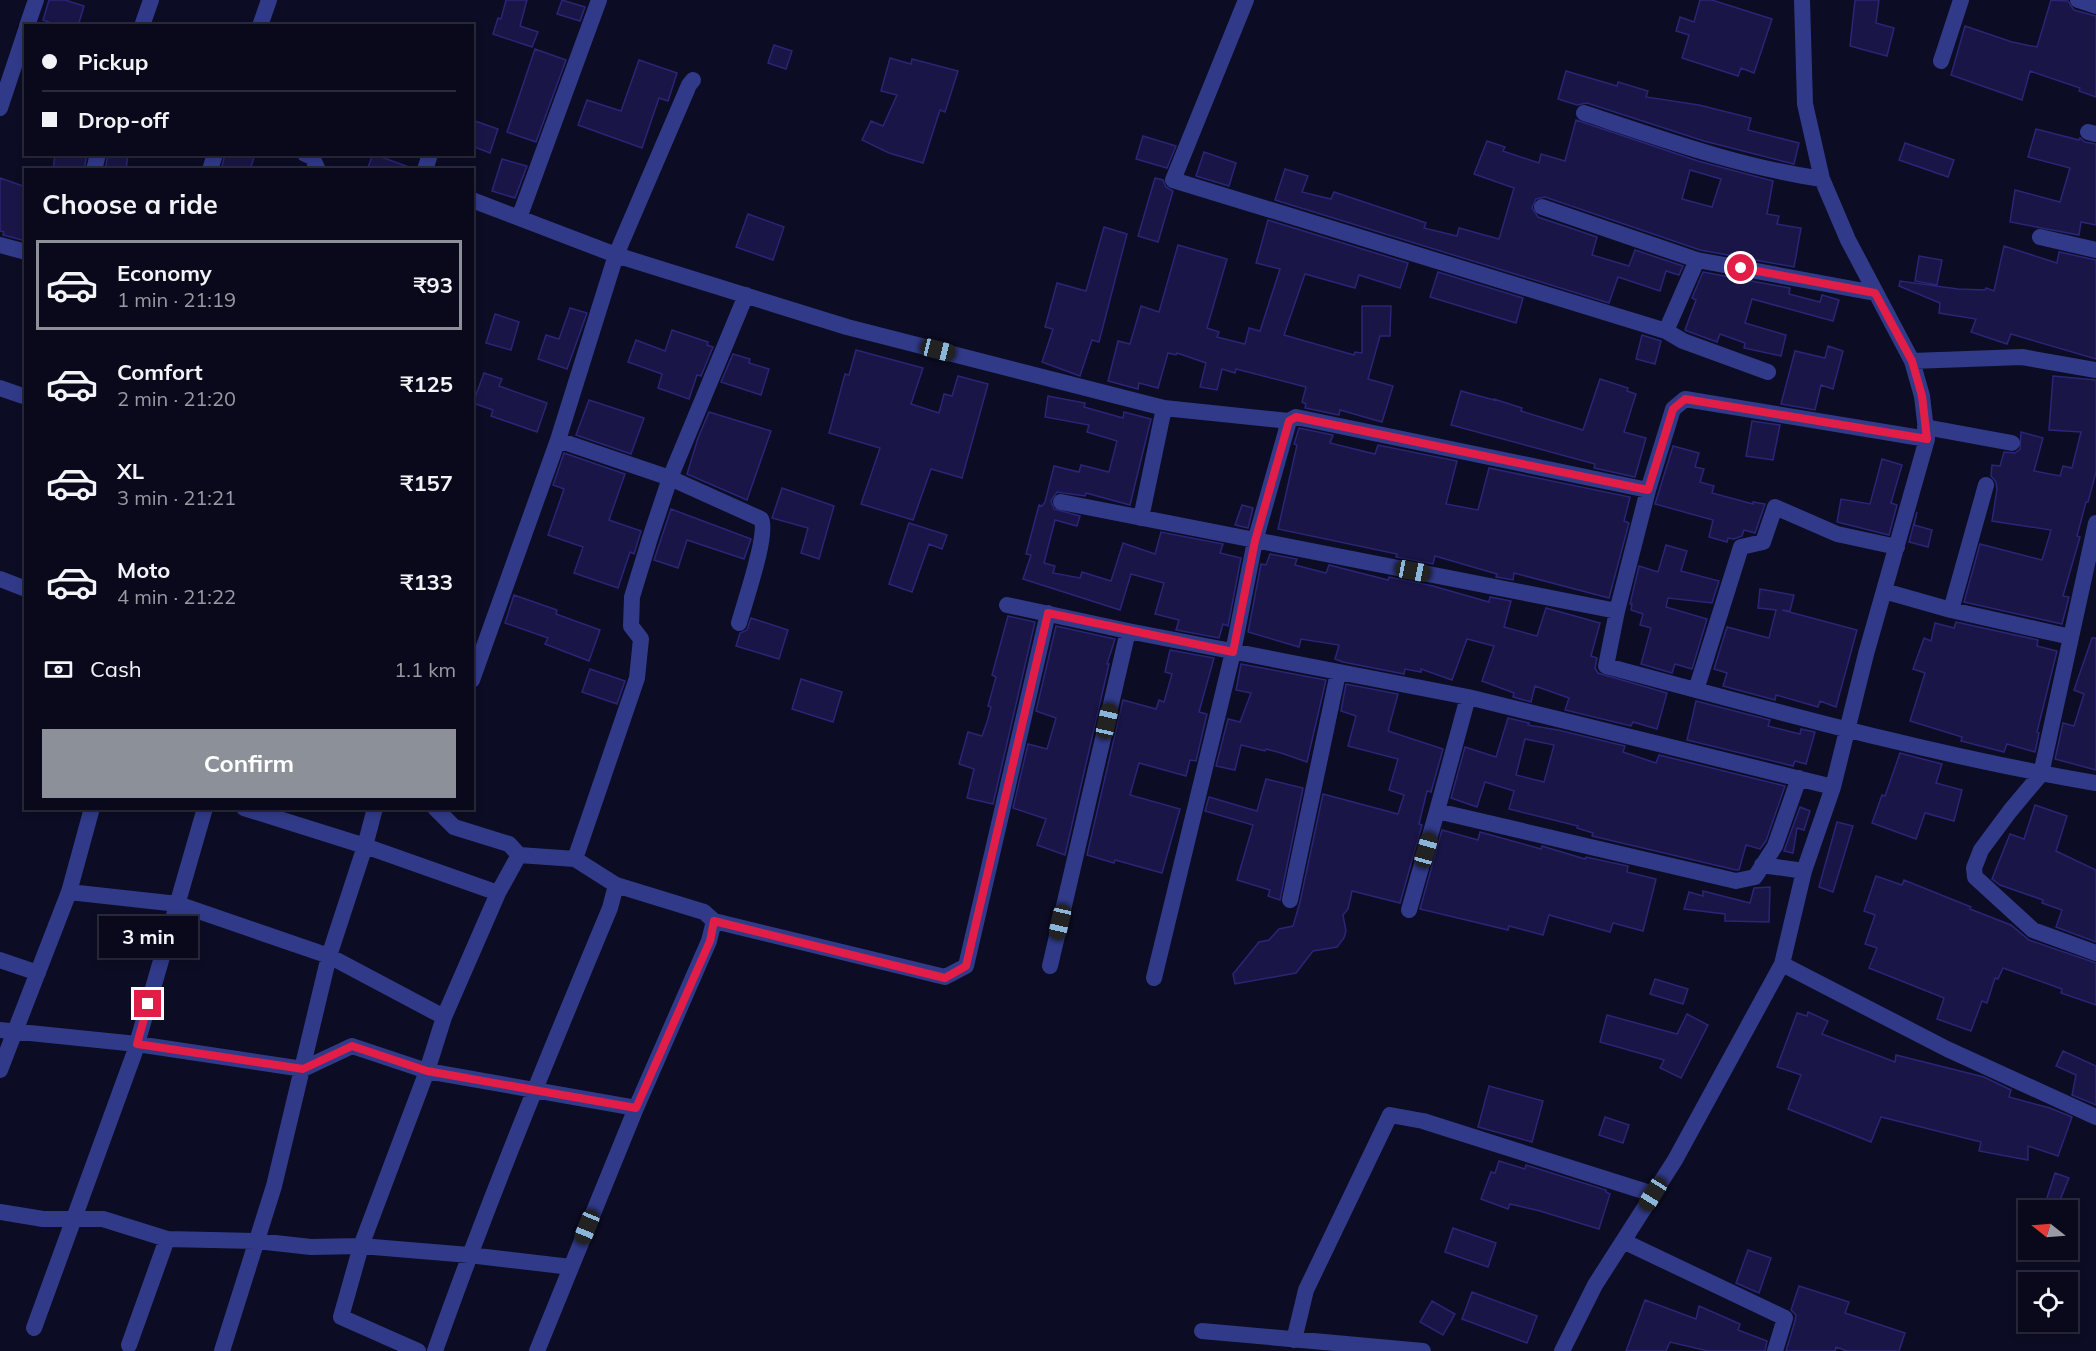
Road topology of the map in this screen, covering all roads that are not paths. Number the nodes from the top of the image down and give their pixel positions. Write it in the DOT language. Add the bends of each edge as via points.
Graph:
graph roads {
  1 [pos="36,0"];
  2 [pos="151,0"];
  3 [pos="269,0"];
  4 [pos="599,0"];
  5 [pos="1246,0"];
  6 [pos="1802,0"];
  7 [pos="1961,0"];
  8 [pos="2078,0"];
  9 [pos="2096,6"];
  10 [pos="28,24"];
  11 [pos="143,24"];
  12 [pos="261,24"];
  13 [pos="24,40"];
  14 [pos="21,56"];
  15 [pos="1941,61"];
  16 [pos="693,80"];
  17 [pos="0,108"];
  18 [pos="1584,113"];
  19 [pos="1822,179"];
  20 [pos="474,201"];
  21 [pos="1542,207"];
  22 [pos="519,218"];
  23 [pos="2040,237"];
  24 [pos="0,245"];
  25 [pos="2096,250"];
  26 [pos="24,251"];
  27 [pos="616,255"];
  28 [pos="1697,260"];
  29 [pos="1875,293"];
  30 [pos="746,296"];
  31 [pos="1666,331"];
  32 [pos="1912,361"];
  33 [pos="2096,370"];
  34 [pos="1768,372"];
  35 [pos="0,388"];
  36 [pos="24,396"];
  37 [pos="1164,408"];
  38 [pos="1289,421"];
  39 [pos="1926,433"];
  40 [pos="558,440"];
  41 [pos="2012,443"];
  42 [pos="670,478"];
  43 [pos="1986,485"];
  44 [pos="1648,490"];
  45 [pos="1061,502"];
  46 [pos="1141,518"];
  47 [pos="2096,523"];
  48 [pos="1255,541"];
  49 [pos="2094,545"];
  50 [pos="1898,547"];
  51 [pos="0,579"];
  52 [pos="24,588"];
  53 [pos="1884,591"];
  54 [pos="1007,605"];
  55 [pos="1951,610"];
  56 [pos="1617,611"];
  57 [pos="1048,613"];
  58 [pos="739,623"];
  59 [pos="1128,632"];
  60 [pos="2071,637"];
  61 [pos="1233,652"];
  62 [pos="476,660"];
  63 [pos="1338,673"];
  64 [pos="1696,690"];
  65 [pos="1468,697"];
  66 [pos="1848,730"];
  67 [pos="2041,774"];
  68 [pos="1799,778"];
  69 [pos="2096,783"];
  70 [pos="1833,786"];
  71 [pos="91,810"];
  72 [pos="204,810"];
  73 [pos="250,810"];
  74 [pos="374,810"];
  75 [pos="437,810"];
  76 [pos="1437,811"];
  77 [pos="365,846"];
  78 [pos="519,855"];
  79 [pos="575,860"];
  80 [pos="1762,865"];
  81 [pos="1804,871"];
  82 [pos="616,885"];
  83 [pos="69,892"];
  84 [pos="498,893"];
  85 [pos="1290,900"];
  86 [pos="178,904"];
  87 [pos="1409,910"];
  88 [pos="714,921"];
  89 [pos="2096,953"];
  90 [pos="329,956"];
  91 [pos="0,960"];
  92 [pos="1782,964"];
  93 [pos="1050,966"];
  94 [pos="38,973"];
  95 [pos="1154,978"];
  96 [pos="444,1017"];
  97 [pos="8,1031"];
  98 [pos="137,1044"];
  99 [pos="303,1069"];
  100 [pos="0,1070"];
  101 [pos="427,1071"];
  102 [pos="533,1091"];
  103 [pos="636,1108"];
  104 [pos="2096,1117"];
  105 [pos="1653,1194"];
  106 [pos="0,1212"];
  107 [pos="72,1220"];
  108 [pos="167,1239"];
  109 [pos="257,1240"];
  110 [pos="1623,1241"];
  111 [pos="361,1246"];
  112 [pos="469,1255"];
  113 [pos="571,1267"];
  114 [pos="34,1328"];
  115 [pos="1202,1331"];
  116 [pos="1294,1340"];
  117 [pos="129,1345"];
  118 [pos="222,1351"];
  119 [pos="418,1351"];
  120 [pos="435,1351"];
  121 [pos="537,1351"];
  122 [pos="1423,1351"];
  123 [pos="1562,1351"];
  124 [pos="1775,1351"];
  1 -- 10 [label="street"];
  2 -- 11 [label="street"];
  3 -- 12 [label="street"];
  4 -- 22 [label="street"];
  5 -- 31 [label="street" via="1173,180"];
  6 -- 19 [label="street" via="1805,104"];
  7 -- 15 [label="street"];
  8 -- 9 [label="street"];
  13 -- 14 [label="street"];
  14 -- 17 [label="street"];
  16 -- 27 [label="street"];
  18 -- 19 [label="street" via="1696,150"];
  19 -- 29 [label="street"];
  20 -- 22 [label="street"];
  21 -- 28 [label="street"];
  22 -- 27 [label="street"];
  23 -- 25 [label="street"];
  24 -- 26 [label="street"];
  27 -- 30 [label="street"];
  27 -- 40 [label="street"];
  28 -- 29 [label="street"];
  28 -- 31 [label="street"];
  29 -- 32 [label="street"];
  30 -- 37 [label="street" via="847,327"];
  30 -- 42 [label="street"];
  31 -- 34 [label="street"];
  32 -- 33 [label="street" via="2022,357"];
  32 -- 39 [label="street" via="1922,396"];
  35 -- 36 [label="street"];
  37 -- 38 [label="street"];
  37 -- 46 [label="street"];
  38 -- 44 [label="street" via="1296,417"];
  38 -- 48 [label="street"];
  39 -- 41 [label="street"];
  39 -- 44 [label="street" via="1685,399 1673,409"];
  39 -- 50 [label="street"];
  40 -- 42 [label="street"];
  40 -- 62 [label="street"];
  42 -- 58 [label="street" via="746,511 765,525"];
  42 -- 79 [label="street" via="632,597 631,626 641,639 637,678"];
  43 -- 55 [label="street"];
  44 -- 56 [label="street"];
  45 -- 46 [label="street"];
  46 -- 48 [label="street"];
  47 -- 49 [label="street"];
  48 -- 56 [label="street"];
  48 -- 61 [label="street"];
  49 -- 60 [label="street"];
  50 -- 53 [label="street"];
  50 -- 64 [label="street" via="1837,534 1775,507 1763,542 1741,547"];
  51 -- 52 [label="street"];
  53 -- 55 [label="street"];
  53 -- 66 [label="street"];
  54 -- 57 [label="street"];
  55 -- 60 [label="street"];
  56 -- 64 [label="street" via="1606,666"];
  57 -- 59 [label="street"];
  57 -- 88 [label="street" via="966,966 945,978"];
  59 -- 61 [label="street"];
  59 -- 93 [label="street"];
  60 -- 67 [label="street"];
  61 -- 63 [label="street"];
  61 -- 95 [label="street"];
  63 -- 65 [label="street"];
  63 -- 85 [label="street"];
  64 -- 66 [label="street"];
  65 -- 68 [label="street"];
  65 -- 76 [label="street"];
  66 -- 67 [label="street"];
  66 -- 70 [label="street"];
  67 -- 69 [label="street"];
  67 -- 89 [label="street" via="1981,850 1974,868 1975,878 2032,930"];
  68 -- 70 [label="street"];
  68 -- 80 [label="street" via="1775,846"];
  70 -- 81 [label="street"];
  71 -- 83 [label="street"];
  72 -- 86 [label="street"];
  73 -- 77 [label="street"];
  74 -- 77 [label="street"];
  75 -- 78 [label="street" via="454,827 509,844"];
  76 -- 80 [label="street" via="1736,881 1755,877"];
  76 -- 87 [label="street"];
  77 -- 84 [label="street"];
  77 -- 90 [label="street"];
  78 -- 79 [label="street"];
  78 -- 84 [label="street"];
  79 -- 82 [label="street"];
  80 -- 81 [label="street"];
  81 -- 92 [label="street"];
  82 -- 88 [label="street" via="704,912"];
  82 -- 102 [label="street" via="610,908"];
  83 -- 86 [label="street"];
  83 -- 94 [label="street"];
  84 -- 96 [label="street"];
  86 -- 90 [label="street"];
  86 -- 98 [label="street"];
  88 -- 103 [label="street" via="710,941"];
  90 -- 96 [label="street"];
  90 -- 99 [label="street"];
  91 -- 94 [label="street"];
  92 -- 104 [label="street" via="1947,1049"];
  92 -- 105 [label="street"];
  94 -- 97 [label="street"];
  96 -- 101 [label="street"];
  97 -- 98 [label="street"];
  97 -- 100 [label="street"];
  98 -- 99 [label="street"];
  98 -- 107 [label="street"];
  99 -- 101 [label="street" via="352,1046"];
  99 -- 109 [label="street"];
  101 -- 102 [label="street"];
  101 -- 111 [label="street"];
  102 -- 103 [label="street"];
  102 -- 112 [label="street"];
  103 -- 113 [label="street"];
  105 -- 110 [label="street"];
  105 -- 116 [label="street" via="1423,1121 1390,1115 1306,1290"];
  106 -- 107 [label="street"];
  107 -- 108 [label="street" via="103,1219"];
  107 -- 114 [label="street"];
  108 -- 109 [label="street"];
  108 -- 117 [label="street"];
  109 -- 111 [label="street" via="310,1247"];
  109 -- 118 [label="street"];
  110 -- 123 [label="street" via="1595,1285"];
  110 -- 124 [label="street" via="1785,1318"];
  111 -- 112 [label="street"];
  111 -- 119 [label="street" via="341,1317"];
  112 -- 113 [label="street"];
  112 -- 120 [label="street"];
  113 -- 121 [label="street"];
  115 -- 116 [label="street"];
  116 -- 122 [label="street"];
}
